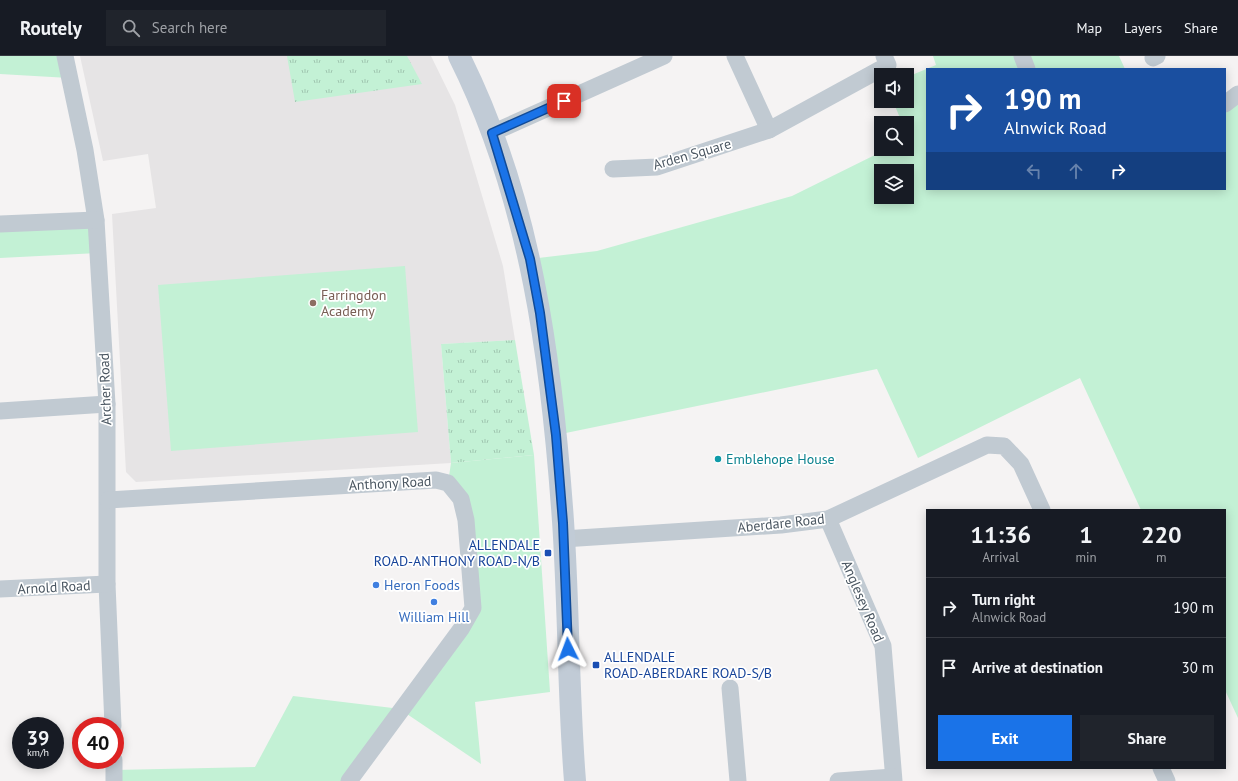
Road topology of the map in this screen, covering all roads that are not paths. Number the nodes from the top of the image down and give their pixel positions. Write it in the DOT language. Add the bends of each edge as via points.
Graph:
graph roads {
  1 [pos="65,56"];
  2 [pos="459,56"];
  3 [pos="664,56"];
  4 [pos="735,56"];
  5 [pos="884,56"];
  6 [pos="1022,56"];
  7 [pos="1027,68"];
  8 [pos="1238,94"];
  9 [pos="1226,103"];
  10 [pos="769,130"];
  11 [pos="492,133"];
  12 [pos="613,169"];
  13 [pos="96,220"];
  14 [pos="0,224"];
  15 [pos="107,404"];
  16 [pos="0,411"];
  17 [pos="108,500"];
  18 [pos="1042,509"];
  19 [pos="828,519"];
  20 [pos="563,539"];
  21 [pos="107,584"];
  22 [pos="0,590"];
  23 [pos="730,688"];
  24 [pos="113,717"];
  25 [pos="114,769"];
  26 [pos="1161,769"];
  27 [pos="893,779"];
  28 [pos="114,781"];
  29 [pos="349,781"];
  30 [pos="575,781"];
  31 [pos="738,781"];
  32 [pos="838,781"];
  33 [pos="1167,781"];
  1 -- 13 [label="street, Archer Road" via="85,150"];
  2 -- 11 [label="street"];
  3 -- 11 [label="street"];
  4 -- 10 [label="street"];
  5 -- 10 [label="street, Arden Square" via="888,65"];
  6 -- 7 [label="street"];
  8 -- 9 [label="street"];
  10 -- 12 [label="street, Arden Square" via="657,167"];
  11 -- 20 [label="street" via="530,259 540,313 556,435"];
  13 -- 14 [label="street"];
  13 -- 15 [label="street, Archer Road"];
  15 -- 16 [label="street"];
  15 -- 17 [label="street, Archer Road"];
  17 -- 21 [label="street, Archer Road"];
  17 -- 29 [label="street, Anthony Road" via="436,480 448,484 461,499 466,520 473,608 461,629"];
  18 -- 19 [label="street, Aberdare Road" via="1021,464 1004,446 987,445"];
  19 -- 20 [label="street, Aberdare Road" via="782,525"];
  19 -- 27 [label="street, Anglesey Road" via="883,646"];
  20 -- 30 [label="street"];
  21 -- 22 [label="street, Arnold Road"];
  21 -- 24 [label="street, Archer Road"];
  23 -- 31 [label="street"];
  25 -- 28 [label="street"];
  26 -- 33 [label="street"];
  27 -- 32 [label="street"];
}
